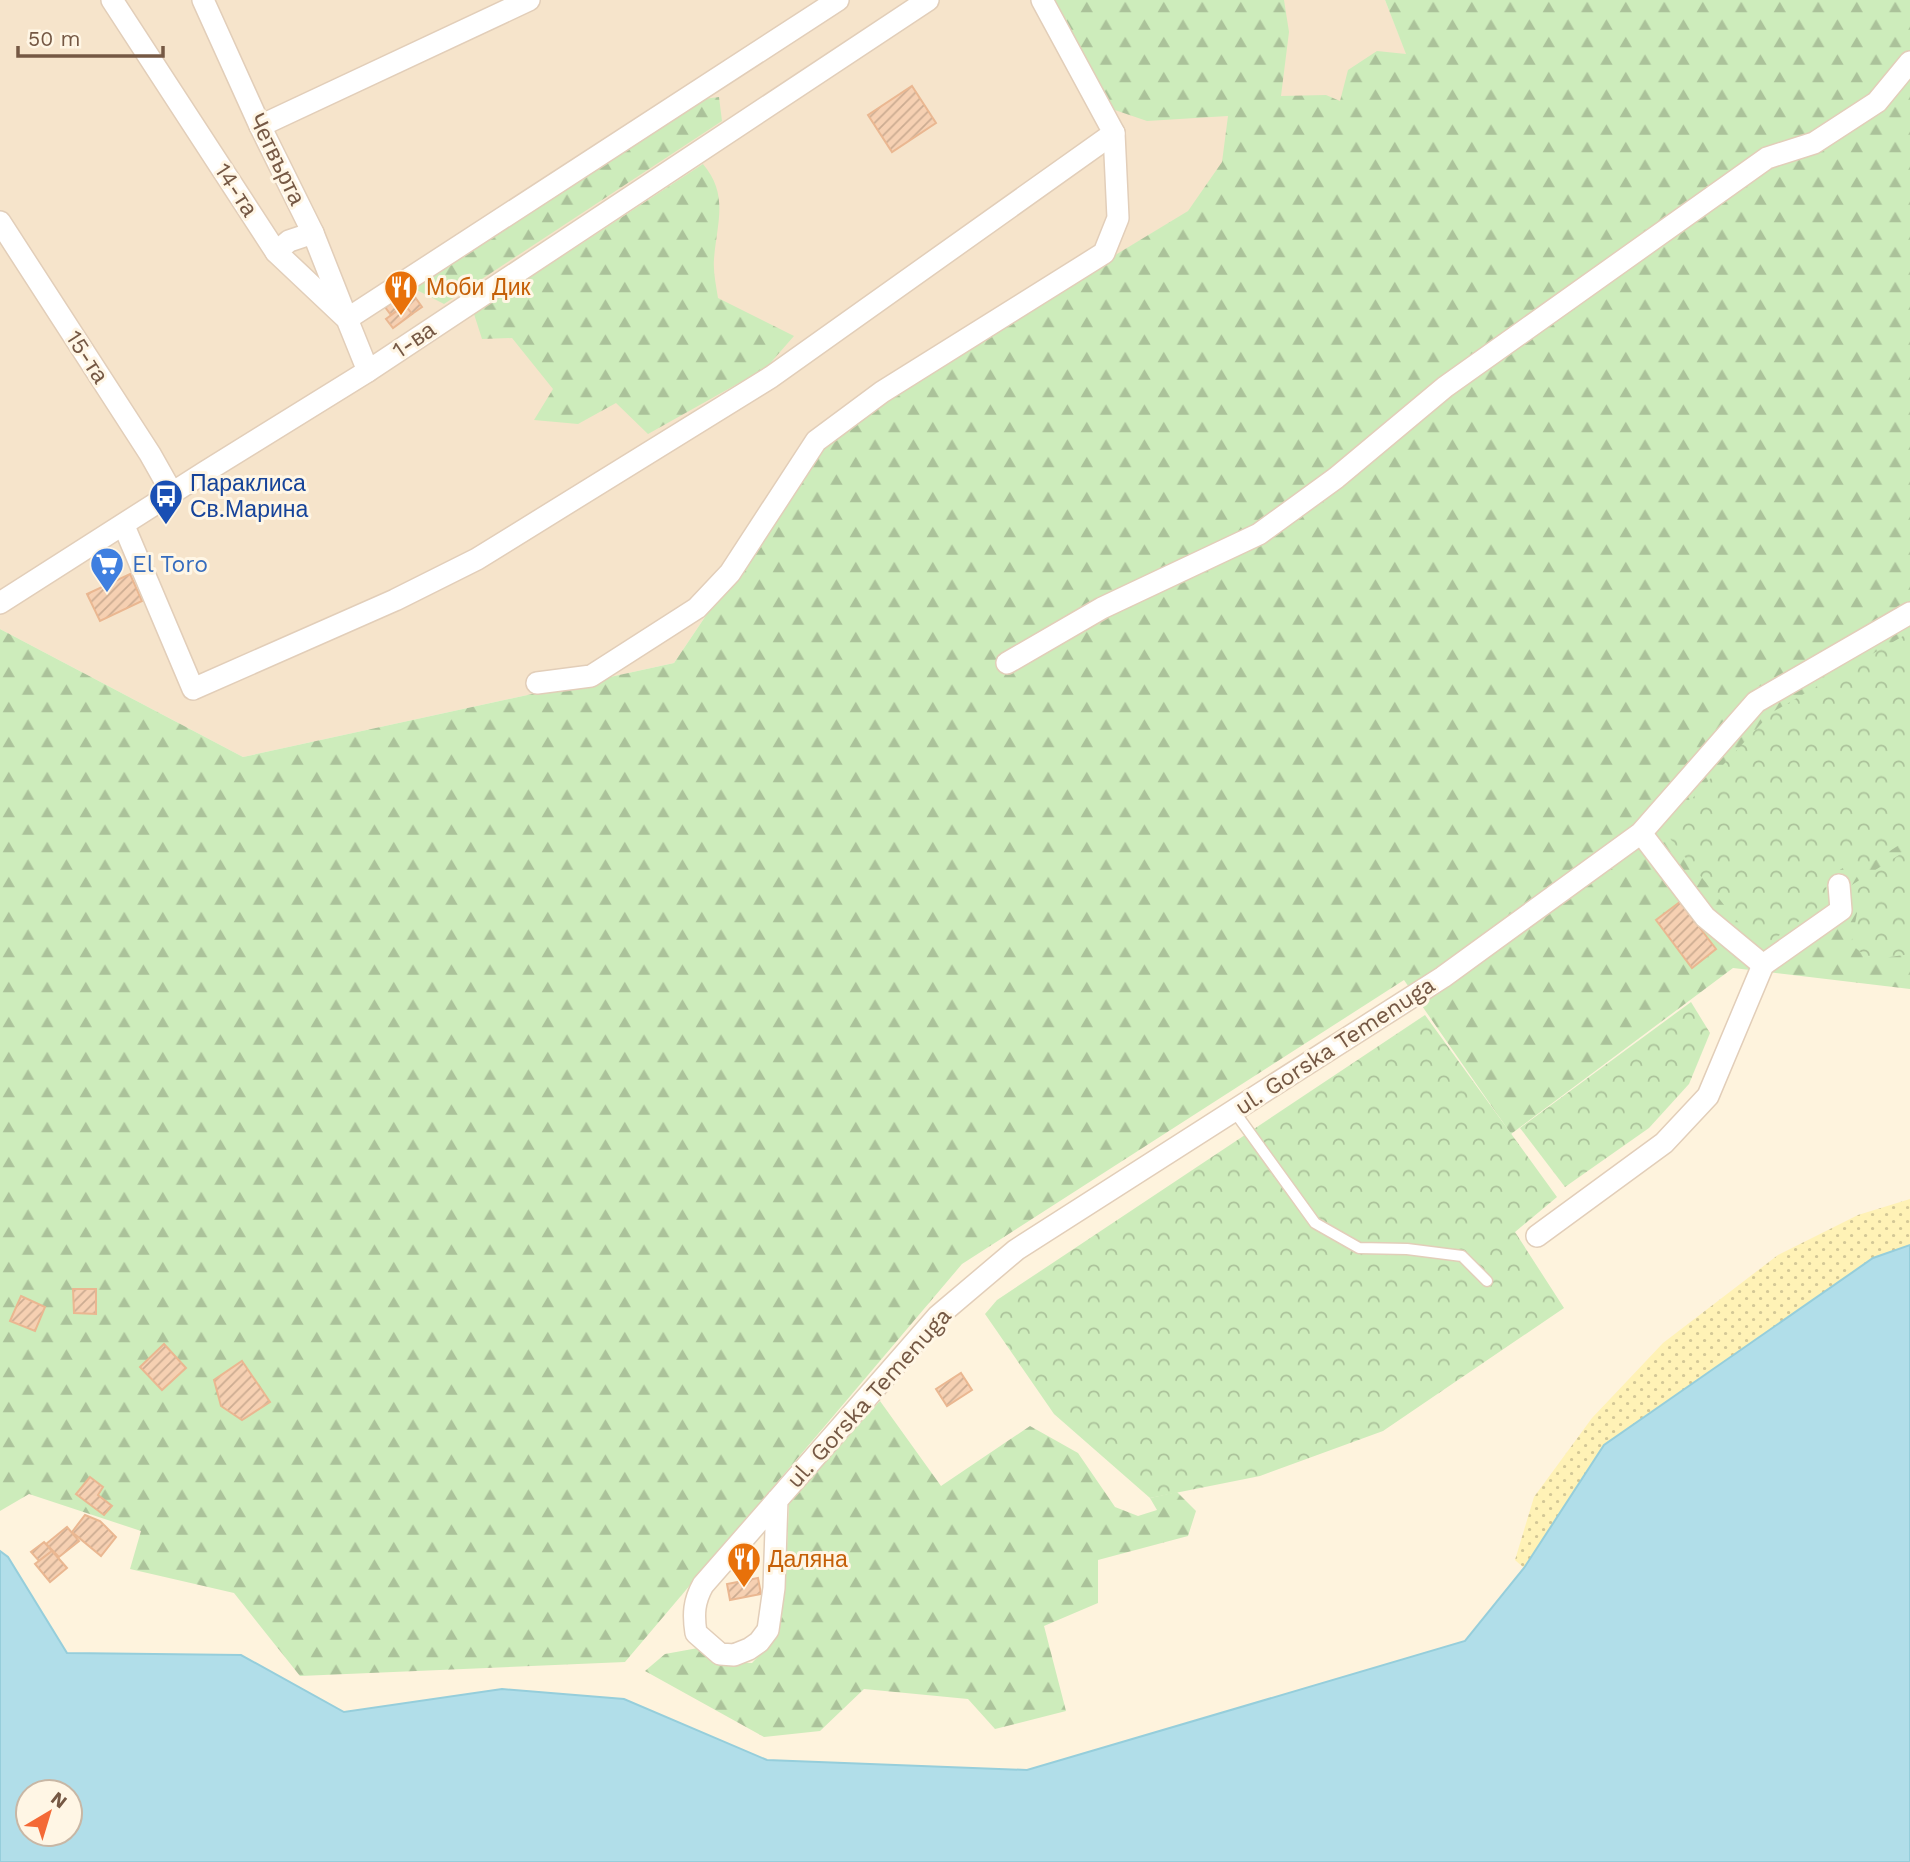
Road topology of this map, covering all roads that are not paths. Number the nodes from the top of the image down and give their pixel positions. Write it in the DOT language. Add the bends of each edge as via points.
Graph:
graph roads {
  1 [pos="112,0"];
  2 [pos="203,0"];
  3 [pos="529,0"];
  4 [pos="838,0"];
  5 [pos="928,0"];
  6 [pos="1042,0"];
  7 [pos="1910,62"];
  8 [pos="260,126"];
  9 [pos="1114,133"];
  10 [pos="0,222"];
  11 [pos="313,233"];
  12 [pos="276,252"];
  13 [pos="347,319"];
  14 [pos="368,371"];
  15 [pos="172,493"];
  16 [pos="124,526"];
  17 [pos="0,603"];
  18 [pos="1910,613"];
  19 [pos="1007,663"];
  20 [pos="537,683"];
  21 [pos="1641,833"];
  22 [pos="1839,885"];
  23 [pos="1763,965"];
  24 [pos="1234,1111"];
  25 [pos="1536,1236"];
  26 [pos="1488,1281"];
  27 [pos="778,1500"];
  1 -- 12 [label="street, 14-та"];
  2 -- 8 [label="street, Четвърта"];
  3 -- 8 [label="street"];
  4 -- 13 [label="street"];
  5 -- 14 [label="street, 1-ва"];
  6 -- 9 [label="street"];
  7 -- 19 [label="street" via="1877,102 1814,143 1767,158 1445,387 1336,478 1259,534 1102,608"];
  8 -- 11 [label="street, Четвърта"];
  9 -- 16 [label="street" via="771,377 477,559 193,689"];
  9 -- 20 [label="street" via="1118,218 1104,253 882,392 816,441 730,573 697,608 591,676"];
  10 -- 15 [label="street, 15-та"];
  11 -- 12 [label="street" via="289,241"];
  11 -- 13 [label="street, Четвърта"];
  12 -- 13 [label="street, 14-та"];
  13 -- 14 [label="street, 14-та"];
  14 -- 15 [label="street, 1-ва"];
  15 -- 16 [label="street, 1-ва"];
  16 -- 17 [label="street, 1-ва"];
  18 -- 21 [label="street, ul. Gorska Temenuga" via="1756,702"];
  21 -- 23 [label="street" via="1705,916"];
  21 -- 24 [label="street, ul. Gorska Temenuga" via="1443,977"];
  22 -- 23 [label="street" via="1841,910"];
  23 -- 25 [label="street" via="1708,1096 1664,1143"];
  24 -- 26 [label="lane" via="1315,1223 1359,1248 1462,1256"];
  24 -- 27 [label="street, ul. Gorska Temenuga" via="1016,1250 938,1316"];
  27 -- 27 [label="street, ul. Gorska Temenuga" via="728,1554 696,1598 696,1633 720,1654 749,1649 768,1629"];
}
